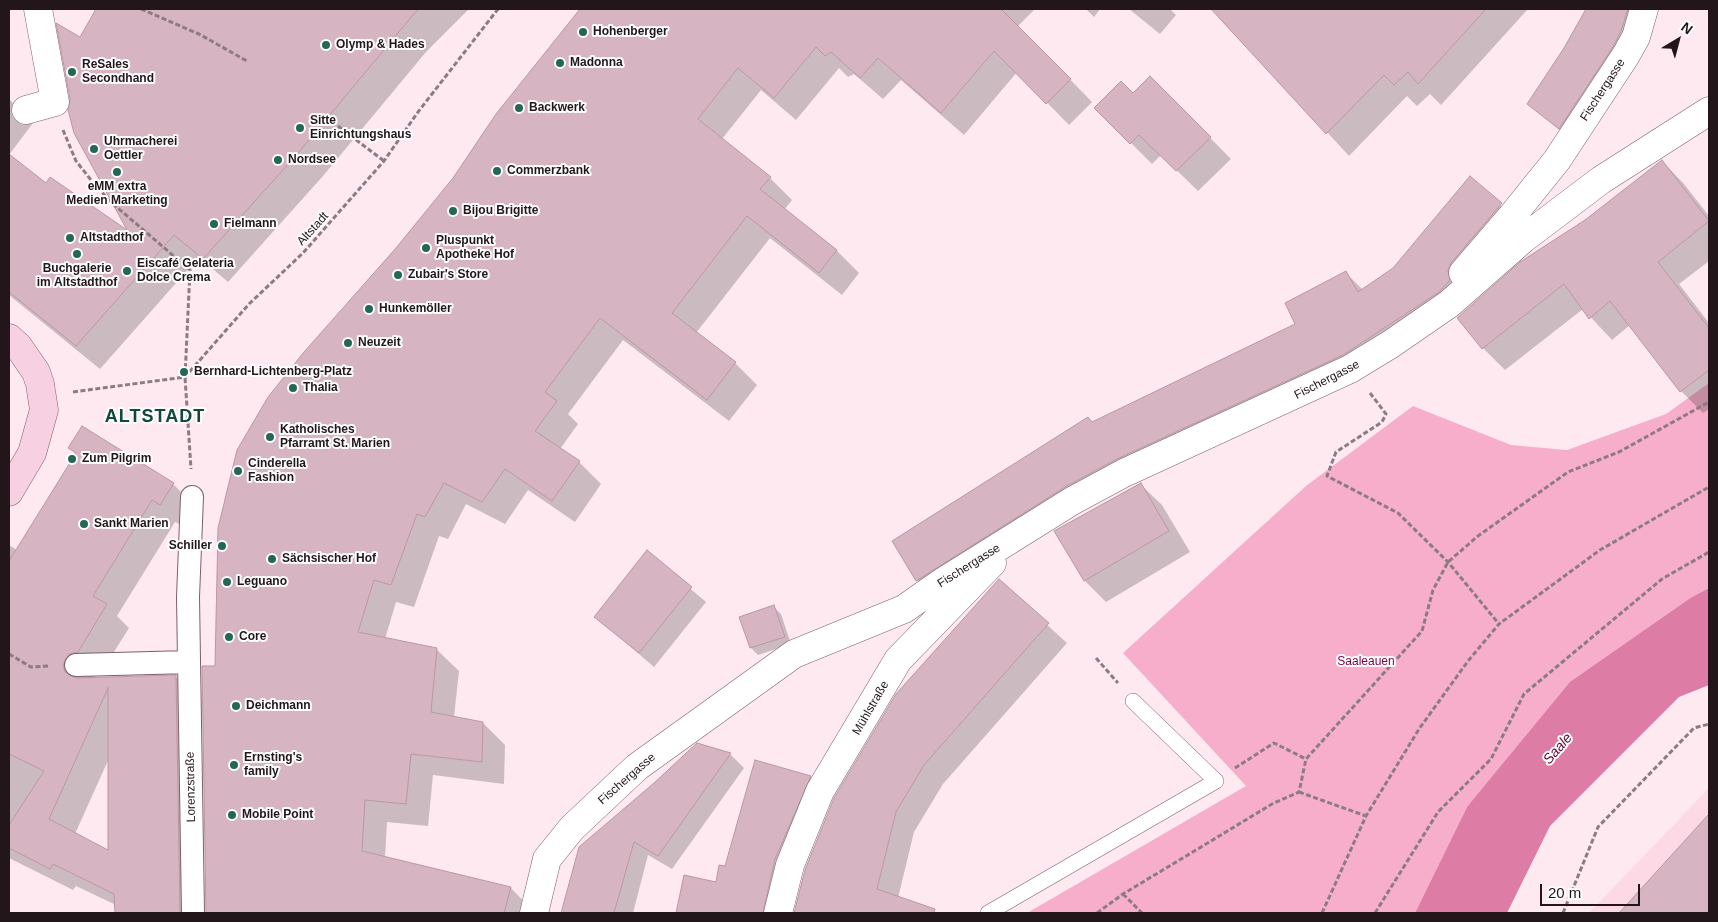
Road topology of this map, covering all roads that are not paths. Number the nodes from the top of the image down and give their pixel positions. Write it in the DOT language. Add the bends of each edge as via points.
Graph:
graph roads {
  1 [pos="38,9"];
  2 [pos="1644,9"];
  3 [pos="26,110"];
  4 [pos="1709,112"];
  5 [pos="9,338"];
  6 [pos="1391,344"];
  7 [pos="9,492"];
  8 [pos="192,497"];
  9 [pos="1017,536"];
  10 [pos="190,662"];
  11 [pos="76,665"];
  12 [pos="1133,701"];
  13 [pos="193,913"];
  14 [pos="534,913"];
  15 [pos="778,913"];
  16 [pos="988,913"];
  1 -- 3 [label="street" via="55,102"];
  2 -- 6 [label="street, Fischergasse" via="1636,37 1626,55 1557,160 1445,293"];
  4 -- 6 [label="street, Fischergasse" via="1601,180 1524,238 1449,304"];
  5 -- 7 [label="main road" via="36,372 44,410 32,452"];
  6 -- 9 [label="street, Fischergasse" via="1316,387 1124,473"];
  8 -- 10 [label="street, Lorenzstraße" via="188,597"];
  9 -- 14 [label="street, Fischergasse" via="904,609 794,654 638,767 572,828 547,859"];
  9 -- 15 [label="street, Mühlstraße" via="898,660 820,791 790,865"];
  10 -- 11 [label="street"];
  10 -- 13 [label="street, Lorenzstraße"];
  12 -- 16 [label="lane" via="1216,781"];
}
